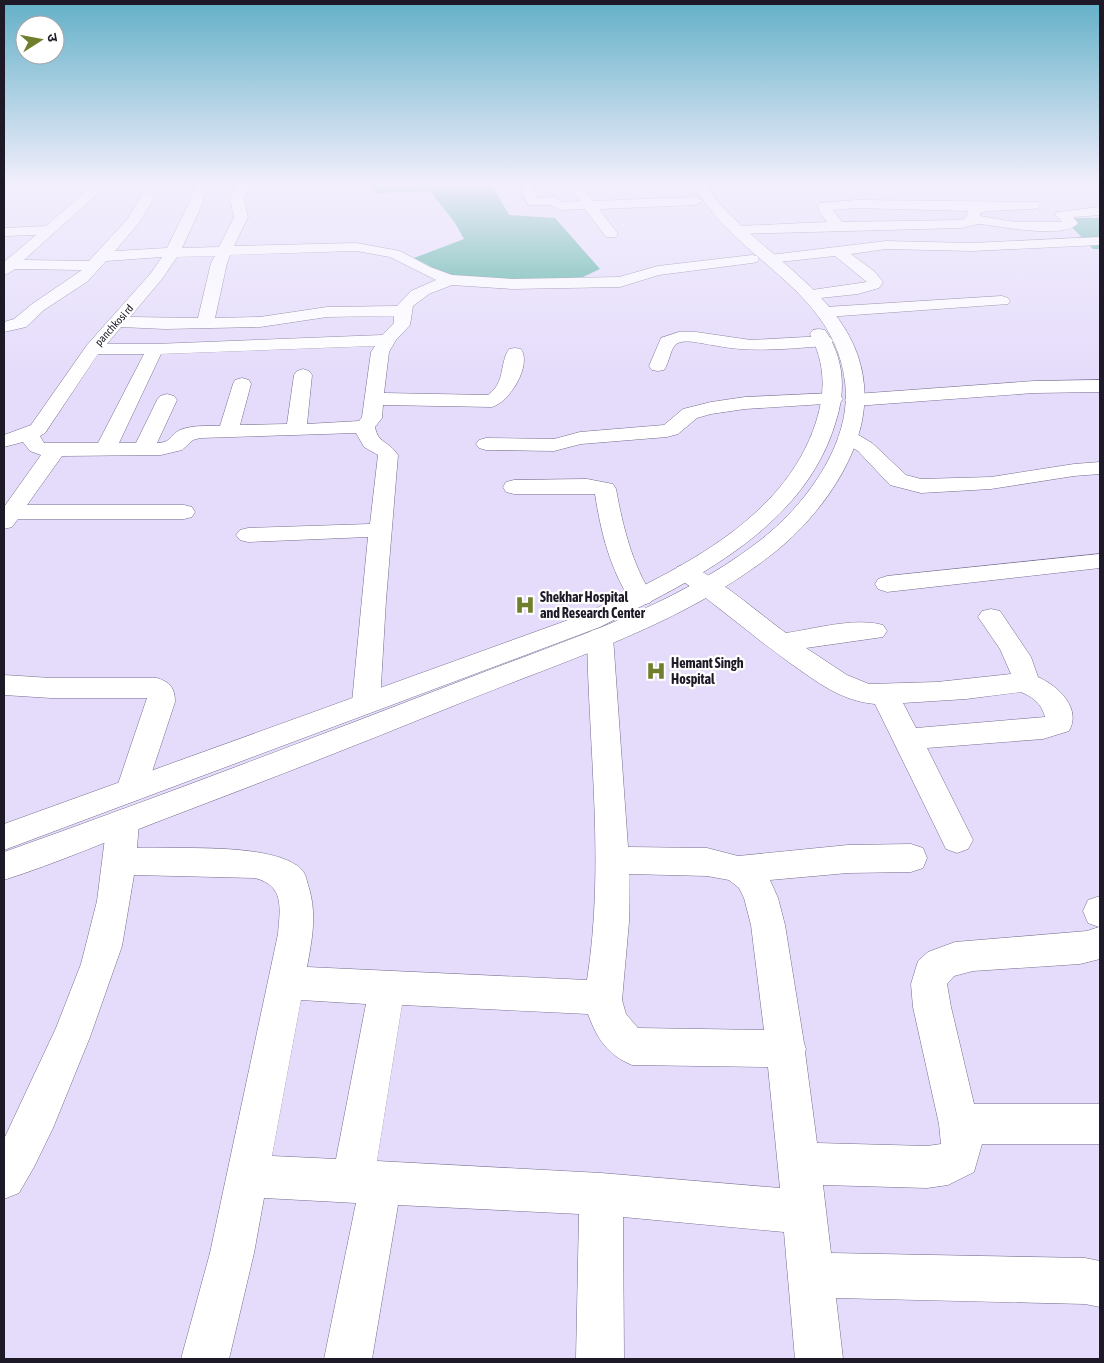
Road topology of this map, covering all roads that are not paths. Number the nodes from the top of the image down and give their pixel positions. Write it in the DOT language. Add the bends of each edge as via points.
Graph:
graph roads {
  1 [pos="29,249"];
  2 [pos="112,249"];
  3 [pos="174,249"];
  4 [pos="226,249"];
  5 [pos="300,249"];
  6 [pos="350,249"];
  7 [pos="748,249"];
  8 [pos="753,249"];
  9 [pos="857,249"];
  10 [pos="838,251"];
  11 [pos="224,252"];
  12 [pos="172,253"];
  13 [pos="761,259"];
  14 [pos="98,266"];
  15 [pos="7,267"];
  16 [pos="142,272"];
  17 [pos="160,272"];
  18 [pos="450,280"];
  19 [pos="45,284"];
  20 [pos="64,290"];
  21 [pos="1002,301"];
  22 [pos="819,303"];
  23 [pos="403,311"];
  24 [pos="117,322"];
  25 [pos="206,322"];
  26 [pos="4,327"];
  27 [pos="386,340"];
  28 [pos="824,341"];
  29 [pos="93,349"];
  30 [pos="155,349"];
  31 [pos="515,353"];
  32 [pos="658,366"];
  33 [pos="303,375"];
  34 [pos="242,384"];
  35 [pos="1097,392"];
  36 [pos="167,400"];
  37 [pos="375,400"];
  38 [pos="844,400"];
  39 [pos="366,426"];
  40 [pos="296,429"];
  41 [pos="228,431"];
  42 [pos="28,434"];
  43 [pos="848,437"];
  44 [pos="4,441"];
  45 [pos="486,444"];
  46 [pos="106,450"];
  47 [pos="143,450"];
  48 [pos="56,451"];
  49 [pos="1100,468"];
  50 [pos="514,487"];
  51 [pos="184,512"];
  52 [pos="7,517"];
  53 [pos="380,530"];
  54 [pos="248,534"];
  55 [pos="1095,566"];
  56 [pos="697,579"];
  57 [pos="887,584"];
  58 [pos="640,597"];
  59 [pos="991,617"];
  60 [pos="874,631"];
  61 [pos="600,637"];
  62 [pos="780,643"];
  63 [pos="1022,682"];
  64 [pos="4,685"];
  65 [pos="884,695"];
  66 [pos="366,702"];
  67 [pos="908,738"];
  68 [pos="127,806"];
  69 [pos="4,837"];
  70 [pos="957,840"];
  71 [pos="911,858"];
  72 [pos="119,861"];
  73 [pos="612,861"];
  74 [pos="4,866"];
  75 [pos="740,868"];
  76 [pos="1100,942"];
  77 [pos="287,983"];
  78 [pos="387,988"];
  79 [pos="604,998"];
  80 [pos="787,1049"];
  81 [pos="959,1124"];
  82 [pos="1100,1124"];
  83 [pos="800,1163"];
  84 [pos="248,1176"];
  85 [pos="4,1178"];
  86 [pos="367,1181"];
  87 [pos="601,1194"];
  88 [pos="804,1212"];
  89 [pos="810,1275"];
  90 [pos="1100,1284"];
  91 [pos="205,1359"];
  92 [pos="348,1359"];
  93 [pos="600,1359"];
  94 [pos="820,1359"];
  1 -- 15 [label="main road"];
  2 -- 14 [label="main road"];
  3 -- 12 [label="main road, panchkosi rd"];
  4 -- 11 [label="main road"];
  5 -- 11 [label="main road"];
  6 -- 18 [label="main road" via="395,254"];
  7 -- 13 [label="main road"];
  8 -- 13 [label="main road"];
  9 -- 10 [label="main road"];
  10 -- 13 [label="main road"];
  10 -- 22 [label="main road" via="875,282"];
  11 -- 12 [label="main road"];
  11 -- 25 [label="main road"];
  12 -- 14 [label="main road"];
  12 -- 17 [label="main road, panchkosi rd"];
  13 -- 18 [label="main road" via="658,271 620,282 512,284"];
  13 -- 22 [label="main road"];
  13 -- 28 [label="main road" via="800,304"];
  14 -- 15 [label="main road"];
  14 -- 20 [label="main road"];
  16 -- 17 [label="main road"];
  17 -- 24 [label="main road, panchkosi rd"];
  18 -- 23 [label="main road" via="411,299"];
  19 -- 20 [label="main road"];
  20 -- 26 [label="main road" via="20,323"];
  21 -- 22 [label="main road"];
  22 -- 38 [label="main road" via="847,349 855,380"];
  23 -- 25 [label="main road" via="327,312 272,321"];
  23 -- 27 [label="main road" via="402,325"];
  24 -- 25 [label="main road"];
  24 -- 29 [label="main road, panchkosi rd"];
  27 -- 30 [label="main road"];
  27 -- 37 [label="main road" via="380,352"];
  28 -- 32 [label="main road" via="739,345 675,337 667,342"];
  28 -- 38 [label="main road" via="831,360 834,386"];
  29 -- 30 [label="main road"];
  29 -- 42 [label="main road, panchkosi rd" via="44,423"];
  30 -- 46 [label="main road"];
  31 -- 37 [label="main road" via="502,393 492,401"];
  33 -- 40 [label="main road"];
  34 -- 41 [label="main road"];
  35 -- 38 [label="main road" via="1034,387"];
  36 -- 47 [label="main road"];
  37 -- 39 [label="main road" via="372,418"];
  38 -- 43 [label="main road"];
  38 -- 45 [label="main road" via="718,406 685,415 667,431 587,437 554,445"];
  38 -- 56 [label="main road" via="829,420 819,449 797,480 765,517 727,546"];
  39 -- 40 [label="main road"];
  39 -- 53 [label="main road" via="369,442 388,455"];
  40 -- 41 [label="main road"];
  41 -- 47 [label="main road" via="192,433 174,446"];
  42 -- 44 [label="main road, panchkosi rd"];
  42 -- 48 [label="main road" via="37,447"];
  43 -- 49 [label="main road" via="865,447 898,480 921,486 991,483"];
  43 -- 56 [label="main road" via="825,482 794,523 737,569"];
  46 -- 47 [label="main road"];
  46 -- 48 [label="main road"];
  48 -- 52 [label="main road"];
  50 -- 58 [label="main road" via="587,486 605,489 607,507 628,578"];
  51 -- 52 [label="main road"];
  53 -- 54 [label="main road"];
  53 -- 66 [label="main road"];
  55 -- 57 [label="main road"];
  56 -- 58 [label="main road"];
  56 -- 61 [label="main road"];
  56 -- 62 [label="main road"];
  58 -- 66 [label="main road" via="592,621"];
  59 -- 63 [label="main road" via="1020,662 1025,673"];
  60 -- 62 [label="main road"];
  61 -- 68 [label="main road" via="224,785"];
  61 -- 73 [label="main road"];
  62 -- 65 [label="main road" via="837,683 858,692"];
  63 -- 65 [label="main road"];
  63 -- 67 [label="main road" via="1045,692 1058,711 1059,724 1043,728"];
  64 -- 68 [label="main road" via="157,688 161,692 161,702"];
  65 -- 67 [label="main road"];
  66 -- 68 [label="main road"];
  67 -- 70 [label="main road"];
  68 -- 69 [label="main road"];
  68 -- 72 [label="main road"];
  68 -- 74 [label="main road"];
  71 -- 75 [label="main road" via="848,859"];
  72 -- 77 [label="main road" via="255,864 275,869 290,880 297,905 296,934"];
  72 -- 85 [label="main road" via="109,928 76,1029 38,1114"];
  73 -- 75 [label="main road" via="717,862"];
  73 -- 79 [label="main road" via="612,924"];
  75 -- 80 [label="main road" via="752,878 760,897"];
  76 -- 81 [label="main road" via="1080,948 955,958 931,973 932,1007"];
  77 -- 78 [label="main road"];
  77 -- 84 [label="main road"];
  78 -- 79 [label="main road"];
  78 -- 86 [label="main road"];
  79 -- 80 [label="main road" via="608,1019 618,1036 632,1046"];
  80 -- 83 [label="main road"];
  81 -- 82 [label="main road"];
  81 -- 83 [label="main road" via="962,1147 958,1157 948,1164 927,1167"];
  83 -- 88 [label="main road"];
  84 -- 86 [label="main road"];
  84 -- 91 [label="main road"];
  86 -- 87 [label="main road"];
  86 -- 92 [label="main road"];
  87 -- 88 [label="main road"];
  87 -- 93 [label="main road"];
  88 -- 89 [label="main road"];
  89 -- 90 [label="main road" via="1084,1281"];
  89 -- 94 [label="main road"];
}
